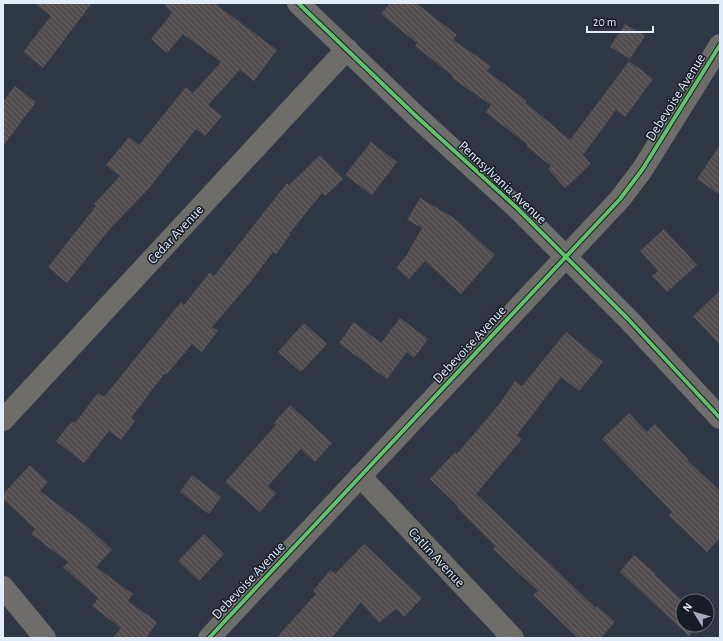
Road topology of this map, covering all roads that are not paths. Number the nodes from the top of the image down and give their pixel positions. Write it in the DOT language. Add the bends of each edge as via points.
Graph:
graph roads {
  1 [pos="298,3"];
  2 [pos="720,45"];
  3 [pos="347,49"];
  4 [pos="566,257"];
  5 [pos="720,418"];
  6 [pos="3,420"];
  7 [pos="360,476"];
  8 [pos="3,587"];
  9 [pos="45,638"];
  10 [pos="209,638"];
  11 [pos="514,638"];
  1 -- 3 [label="street, Pennsylvania Avenue"];
  2 -- 4 [label="street, Debevoise Avenue" via="642,170 620,199"];
  3 -- 4 [label="street, Pennsylvania Avenue"];
  3 -- 6 [label="street, Cedar Avenue"];
  4 -- 5 [label="street, Pennsylvania Avenue"];
  4 -- 7 [label="street, Debevoise Avenue"];
  7 -- 10 [label="street, Debevoise Avenue"];
  7 -- 11 [label="street, Catlin Avenue"];
  8 -- 9 [label="street"];
}
